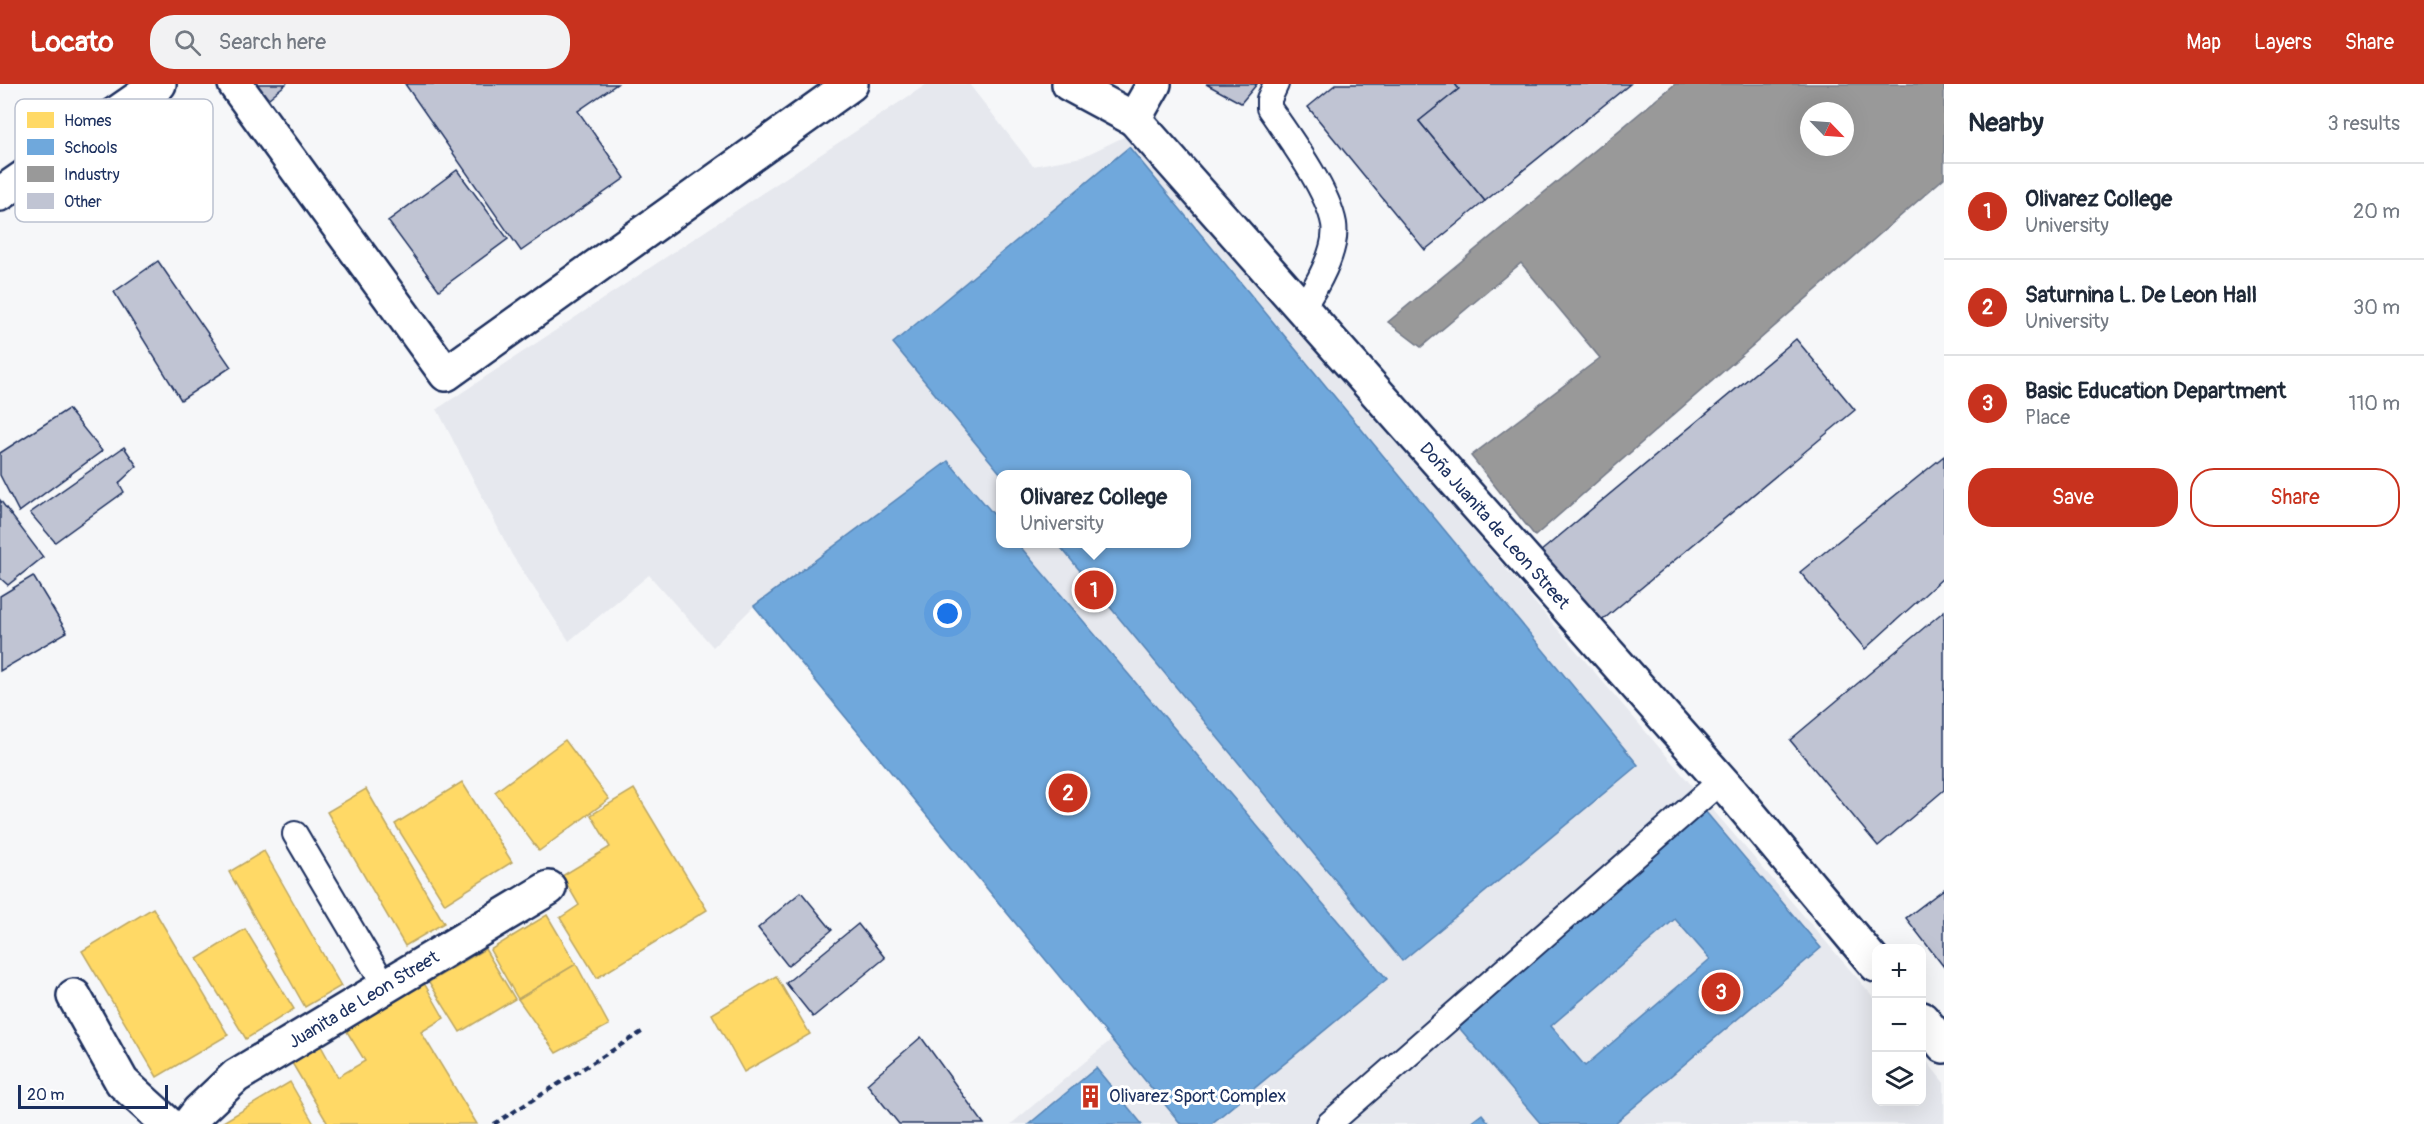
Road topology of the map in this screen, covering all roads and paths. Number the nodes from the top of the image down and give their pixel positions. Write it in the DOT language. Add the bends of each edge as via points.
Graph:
graph roads {
  1 [pos="159,84"];
  2 [pos="236,84"];
  3 [pos="851,84"];
  4 [pos="1154,84"];
  5 [pos="1276,84"];
  6 [pos="1078,86"];
  7 [pos="137,99"];
  8 [pos="1134,119"];
  9 [pos="15,184"];
  10 [pos="0,194"];
  11 [pos="1302,308"];
  12 [pos="1722,780"];
  13 [pos="295,834"];
  14 [pos="549,888"];
  15 [pos="1872,960"];
  16 [pos="385,986"];
  17 [pos="74,996"];
  18 [pos="1926,1024"];
  19 [pos="645,1029"];
  20 [pos="1944,1046"];
  21 [pos="168,1124"];
  22 [pos="189,1124"];
  23 [pos="494,1124"];
  24 [pos="1329,1124"];
  1 -- 7 [label="street"];
  2 -- 3 [label="street" via="446,374"];
  4 -- 8 [label="street"];
  5 -- 11 [label="lane" via="1269,108 1322,194 1334,225 1329,258 1318,285"];
  6 -- 8 [label="street, Doña Juanita de Leon Street"];
  8 -- 11 [label="street, Doña Juanita de Leon Street"];
  9 -- 10 [label="street"];
  11 -- 12 [label="street, Doña Juanita de Leon Street"];
  12 -- 15 [label="street, Doña Juanita de Leon Street"];
  12 -- 24 [label="lane"];
  13 -- 16 [label="lane"];
  14 -- 16 [label="street, Juanita de Leon Street"];
  16 -- 22 [label="street, Juanita de Leon Street" via="236,1076"];
  17 -- 21 [label="street" via="122,1082"];
  18 -- 20 [label="street"];
  19 -- 23 [label="path"];
}
